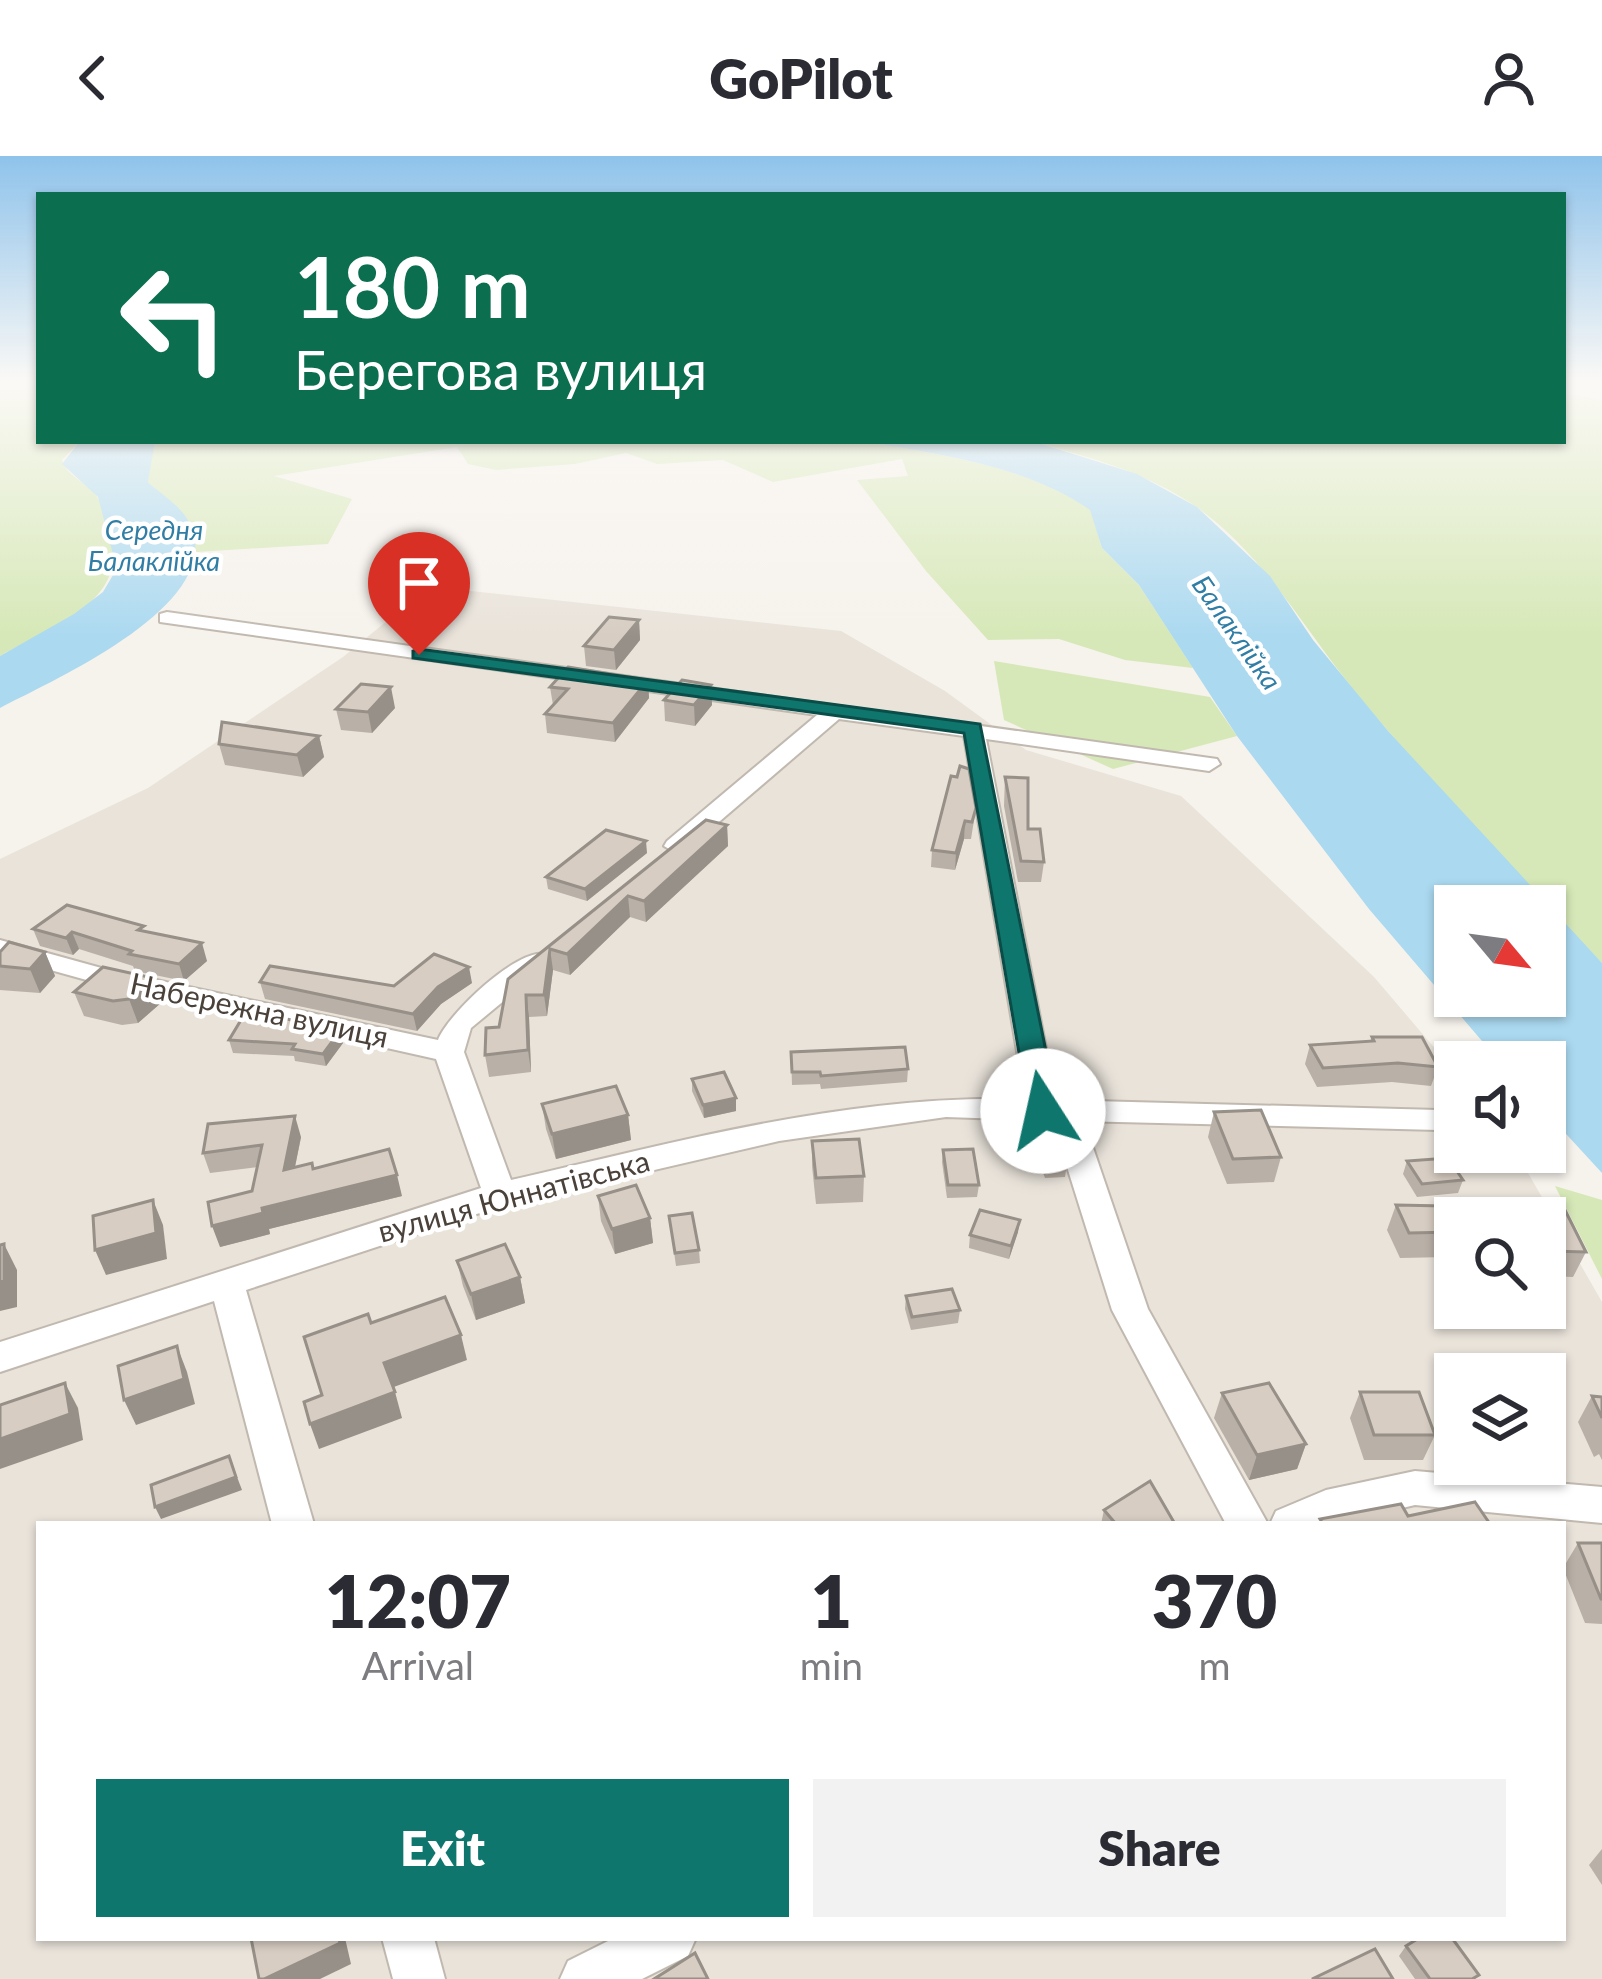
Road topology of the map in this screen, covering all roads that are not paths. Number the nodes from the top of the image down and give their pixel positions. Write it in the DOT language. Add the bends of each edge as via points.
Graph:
graph roads {
  1 [pos="167,618"];
  2 [pos="834,712"];
  3 [pos="973,728"];
  4 [pos="1209,764"];
  5 [pos="661,859"];
  6 [pos="558,942"];
  7 [pos="0,948"];
  8 [pos="449,1052"];
  9 [pos="1043,1111"];
  10 [pos="1434,1120"];
  11 [pos="500,1195"];
  12 [pos="226,1280"];
  13 [pos="0,1357"];
  14 [pos="1602,1505"];
  15 [pos="292,1521"];
  16 [pos="1245,1521"];
  17 [pos="1298,1521"];
  18 [pos="409,1941"];
  19 [pos="664,1941"];
  20 [pos="419,1979"];
  21 [pos="586,1979"];
  1 -- 2 [label="street"];
  2 -- 3 [label="street"];
  2 -- 5 [label="street"];
  3 -- 4 [label="street"];
  3 -- 9 [label="street"];
  6 -- 8 [label="street" via="458,1024"];
  7 -- 8 [label="street, Набережна вулиця"];
  8 -- 11 [label="street"];
  9 -- 10 [label="street, вулиця Юннатівська"];
  9 -- 11 [label="street, вулиця Юннатівська" via="946,1107 779,1130"];
  9 -- 16 [label="street" via="1072,1133 1130,1310"];
  11 -- 12 [label="street, вулиця Юннатівська"];
  12 -- 13 [label="street, вулиця Юннатівська"];
  12 -- 15 [label="street"];
  14 -- 17 [label="street" via="1414,1488"];
  18 -- 20 [label="street"];
  19 -- 21 [label="street"];
}
